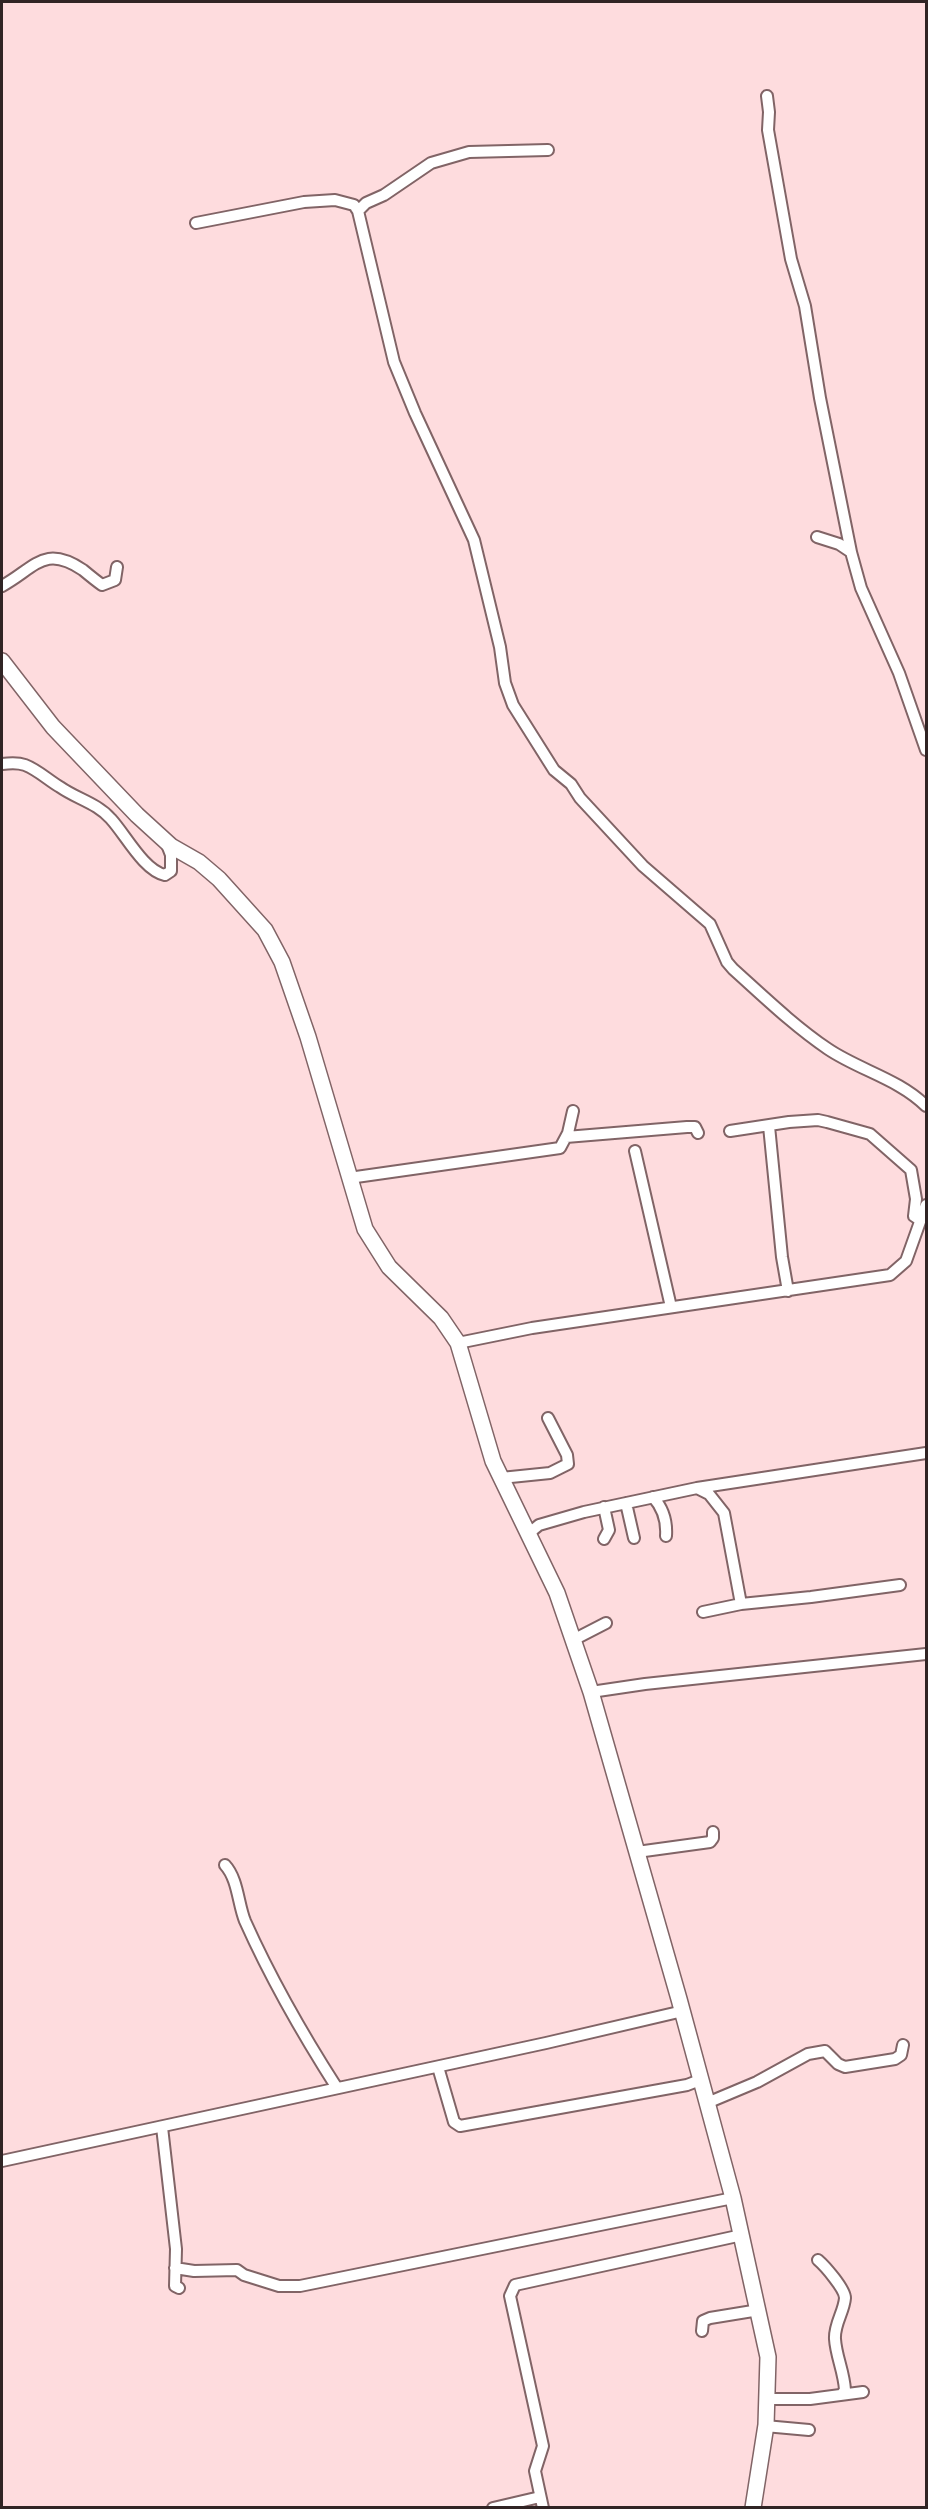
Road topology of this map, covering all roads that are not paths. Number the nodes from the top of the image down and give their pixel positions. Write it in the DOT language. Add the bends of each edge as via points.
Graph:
graph roads {
  1 [pos="767,96"];
  2 [pos="548,150"];
  3 [pos="358,212"];
  4 [pos="196,223"];
  5 [pos="817,537"];
  6 [pos="851,552"];
  7 [pos="117,567"];
  8 [pos="2,586"];
  9 [pos="2,661"];
  10 [pos="922,718"];
  11 [pos="927,750"];
  12 [pos="2,764"];
  13 [pos="166,842"];
  14 [pos="927,1106"];
  15 [pos="573,1112"];
  16 [pos="769,1126"];
  17 [pos="730,1131"];
  18 [pos="698,1133"];
  19 [pos="566,1137"];
  20 [pos="635,1151"];
  21 [pos="349,1178"];
  22 [pos="927,1204"];
  23 [pos="920,1220"];
  24 [pos="788,1291"];
  25 [pos="670,1307"];
  26 [pos="458,1343"];
  27 [pos="548,1418"];
  28 [pos="927,1453"];
  29 [pos="501,1478"];
  30 [pos="696,1488"];
  31 [pos="653,1497"];
  32 [pos="626,1503"];
  33 [pos="604,1507"];
  34 [pos="528,1534"];
  35 [pos="666,1536"];
  36 [pos="634,1538"];
  37 [pos="604,1539"];
  38 [pos="900,1585"];
  39 [pos="741,1604"];
  40 [pos="703,1612"];
  41 [pos="606,1623"];
  42 [pos="573,1640"];
  43 [pos="927,1654"];
  44 [pos="591,1692"];
  45 [pos="713,1832"];
  46 [pos="637,1852"];
  47 [pos="225,1865"];
  48 [pos="682,2011"];
  49 [pos="903,2045"];
  50 [pos="438,2067"];
  51 [pos="700,2080"];
  52 [pos="337,2088"];
  53 [pos="707,2103"];
  54 [pos="162,2127"];
  55 [pos="2,2161"];
  56 [pos="733,2198"];
  57 [pos="742,2235"];
  58 [pos="818,2260"];
  59 [pos="175,2268"];
  60 [pos="179,2288"];
  61 [pos="759,2310"];
  62 [pos="702,2331"];
  63 [pos="863,2392"];
  64 [pos="841,2395"];
  65 [pos="768,2399"];
  66 [pos="765,2426"];
  67 [pos="809,2430"];
  68 [pos="542,2502"];
  69 [pos="493,2508"];
  70 [pos="753,2508"];
  1 -- 6 [label="street" via="768,130 791,259 805,306"];
  2 -- 3 [label="street" via="469,152 431,163 366,203"];
  3 -- 4 [label="street" via="354,205 335,200 304,202"];
  3 -- 14 [label="street" via="394,362 474,540 501,647 505,683 513,705 554,770 571,784 642,866 710,924 733,969 829,1050"];
  5 -- 6 [label="street"];
  6 -- 10 [label="street" via="861,588"];
  7 -- 8 [label="street" via="115,580 102,585 82,570 53,557"];
  9 -- 13 [label="street" via="53,727"];
  10 -- 11 [label="street"];
  12 -- 13 [label="street" via="23,764 98,807 146,861 165,875 171,871"];
  13 -- 21 [label="street" via="219,879 273,942 308,1036"];
  15 -- 19 [label="street"];
  16 -- 17 [label="street"];
  16 -- 23 [label="street" via="818,1120 870,1134 911,1170 916,1199 914,1216"];
  16 -- 24 [label="street"];
  18 -- 19 [label="street" via="687,1126"];
  19 -- 21 [label="street" via="560,1148 551,1150"];
  20 -- 25 [label="street"];
  21 -- 26 [label="street" via="371,1241 389,1267 441,1318"];
  22 -- 23 [label="street"];
  23 -- 24 [label="street" via="906,1261 890,1275"];
  24 -- 25 [label="street"];
  25 -- 26 [label="street"];
  26 -- 29 [label="street" via="486,1442"];
  27 -- 29 [label="street" via="568,1464 550,1473"];
  28 -- 30 [label="street"];
  29 -- 34 [label="street"];
  30 -- 31 [label="street"];
  30 -- 39 [label="street" via="709,1494 724,1513"];
  31 -- 32 [label="street"];
  31 -- 35 [label="street" via="667,1525"];
  32 -- 33 [label="street"];
  32 -- 36 [label="street"];
  33 -- 34 [label="street" via="539,1526"];
  33 -- 37 [label="street" via="609,1530"];
  34 -- 42 [label="street" via="557,1593"];
  38 -- 39 [label="street"];
  39 -- 40 [label="street"];
  41 -- 42 [label="street"];
  42 -- 44 [label="street"];
  43 -- 44 [label="street"];
  44 -- 46 [label="street"];
  45 -- 46 [label="street" via="710,1842"];
  46 -- 48 [label="street"];
  47 -- 52 [label="street" via="244,1919 270,1973"];
  48 -- 50 [label="street"];
  48 -- 51 [label="street"];
  49 -- 53 [label="street" via="902,2055 895,2059 845,2067 825,2051 808,2054"];
  50 -- 51 [label="street" via="454,2122 460,2126"];
  50 -- 52 [label="street"];
  51 -- 53 [label="street"];
  52 -- 54 [label="street"];
  53 -- 56 [label="street"];
  54 -- 55 [label="street"];
  54 -- 59 [label="street"];
  56 -- 57 [label="street"];
  56 -- 59 [label="street" via="287,2287 260,2281 237,2270"];
  57 -- 61 [label="street"];
  57 -- 68 [label="street" via="515,2285 510,2296 543,2446 535,2471"];
  58 -- 64 [label="street" via="845,2298 835,2328 845,2380"];
  59 -- 60 [label="street" via="175,2286"];
  61 -- 62 [label="street" via="710,2318 703,2321"];
  61 -- 65 [label="street" via="768,2357"];
  63 -- 64 [label="street"];
  64 -- 65 [label="street"];
  65 -- 66 [label="street"];
  66 -- 67 [label="street"];
  66 -- 70 [label="street"];
  68 -- 69 [label="street"];
}
